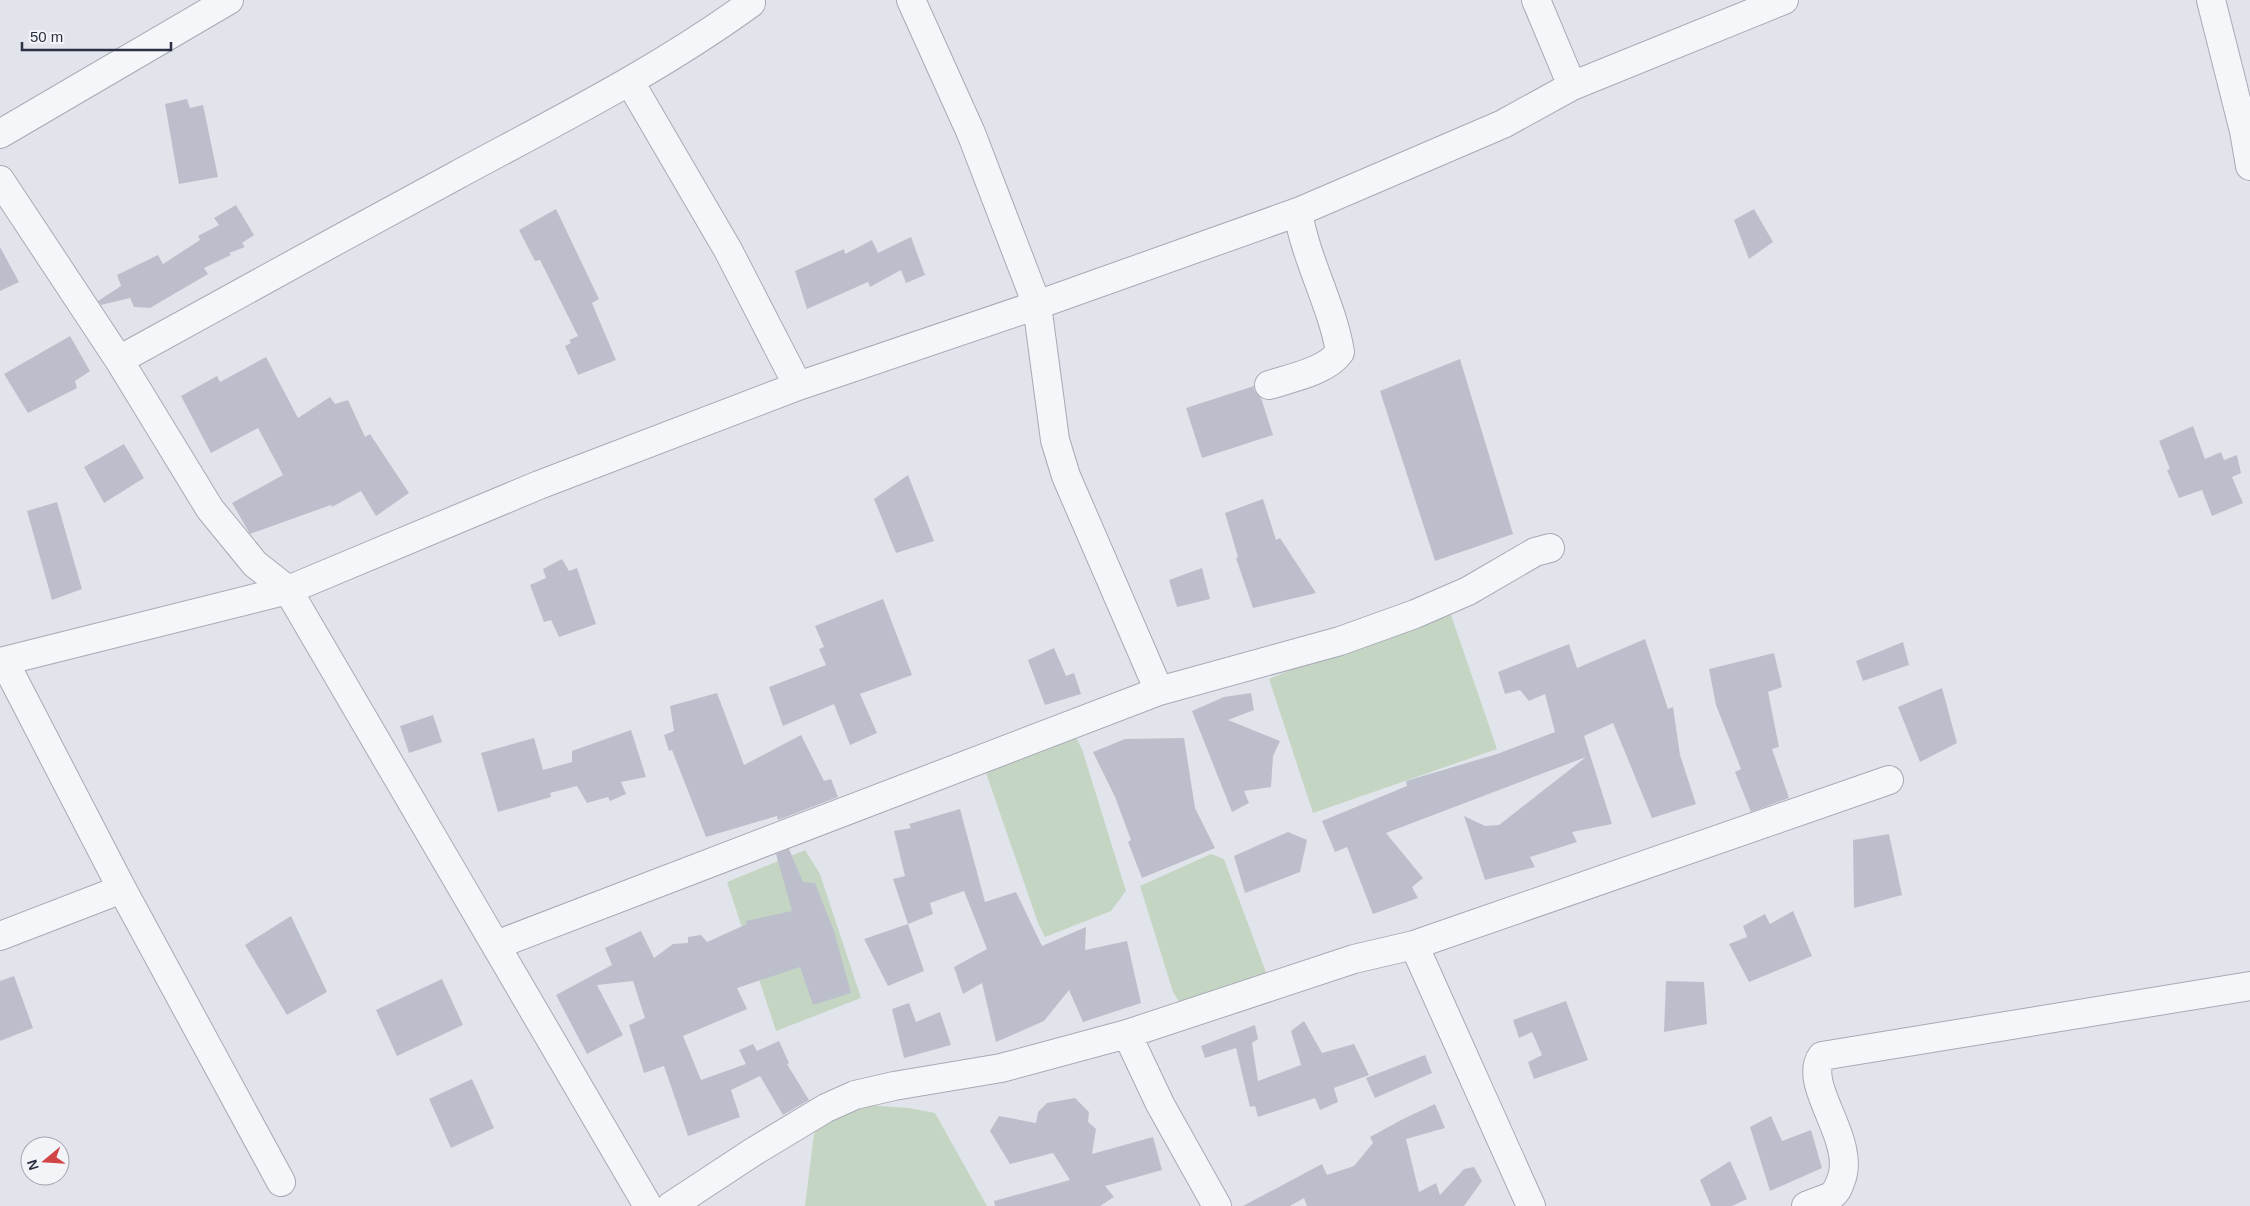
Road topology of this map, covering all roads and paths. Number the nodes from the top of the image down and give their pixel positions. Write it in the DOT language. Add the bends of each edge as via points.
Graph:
graph roads {
  1 [pos="229,0"];
  2 [pos="911,0"];
  3 [pos="1536,0"];
  4 [pos="1784,0"];
  5 [pos="2211,0"];
  6 [pos="751,4"];
  7 [pos="630,82"];
  8 [pos="1572,86"];
  9 [pos="0,134"];
  10 [pos="2250,166"];
  11 [pos="0,180"];
  12 [pos="1298,212"];
  13 [pos="1037,305"];
  14 [pos="119,360"];
  15 [pos="1269,385"];
  16 [pos="798,386"];
  17 [pos="1550,548"];
  18 [pos="288,590"];
  19 [pos="1,656"];
  20 [pos="1159,691"];
  21 [pos="1889,780"];
  22 [pos="122,889"];
  23 [pos="0,936"];
  24 [pos="496,944"];
  25 [pos="1414,945"];
  26 [pos="2250,986"];
  27 [pos="1127,1034"];
  28 [pos="281,1182"];
  29 [pos="1840,1201"];
  30 [pos="648,1206"];
  31 [pos="671,1206"];
  32 [pos="1217,1206"];
  33 [pos="1531,1206"];
  34 [pos="1806,1206"];
  1 -- 9 [label="street"];
  2 -- 13 [label="street" via="971,133"];
  3 -- 8 [label="street"];
  4 -- 8 [label="street"];
  5 -- 10 [label="street"];
  6 -- 7 [label="street" via="705,37"];
  7 -- 14 [label="street"];
  7 -- 16 [label="street" via="728,250"];
  8 -- 12 [label="street" via="1503,124"];
  11 -- 14 [label="street"];
  12 -- 13 [label="street"];
  12 -- 15 [label="street" via="1340,352 1320,367"];
  13 -- 16 [label="street"];
  13 -- 20 [label="street" via="1055,440 1066,476"];
  14 -- 18 [label="street" via="210,509 255,564"];
  16 -- 18 [label="street" via="539,485"];
  17 -- 20 [label="street" via="1535,552 1468,591 1415,614 1330,643"];
  18 -- 19 [label="street"];
  18 -- 24 [label="street"];
  19 -- 22 [label="street"];
  20 -- 24 [label="street"];
  21 -- 25 [label="street"];
  22 -- 23 [label="street"];
  22 -- 28 [label="street"];
  24 -- 30 [label="street"];
  25 -- 27 [label="street" via="1354,958"];
  25 -- 33 [label="street"];
  26 -- 29 [label="street" via="1822,1056 1817,1063 1816,1076 1844,1152 1844,1174 1838,1189"];
  27 -- 31 [label="street" via="1001,1068 855,1095 826,1108 753,1152"];
  27 -- 32 [label="street" via="1160,1104"];
  29 -- 34 [label="street"];
}
